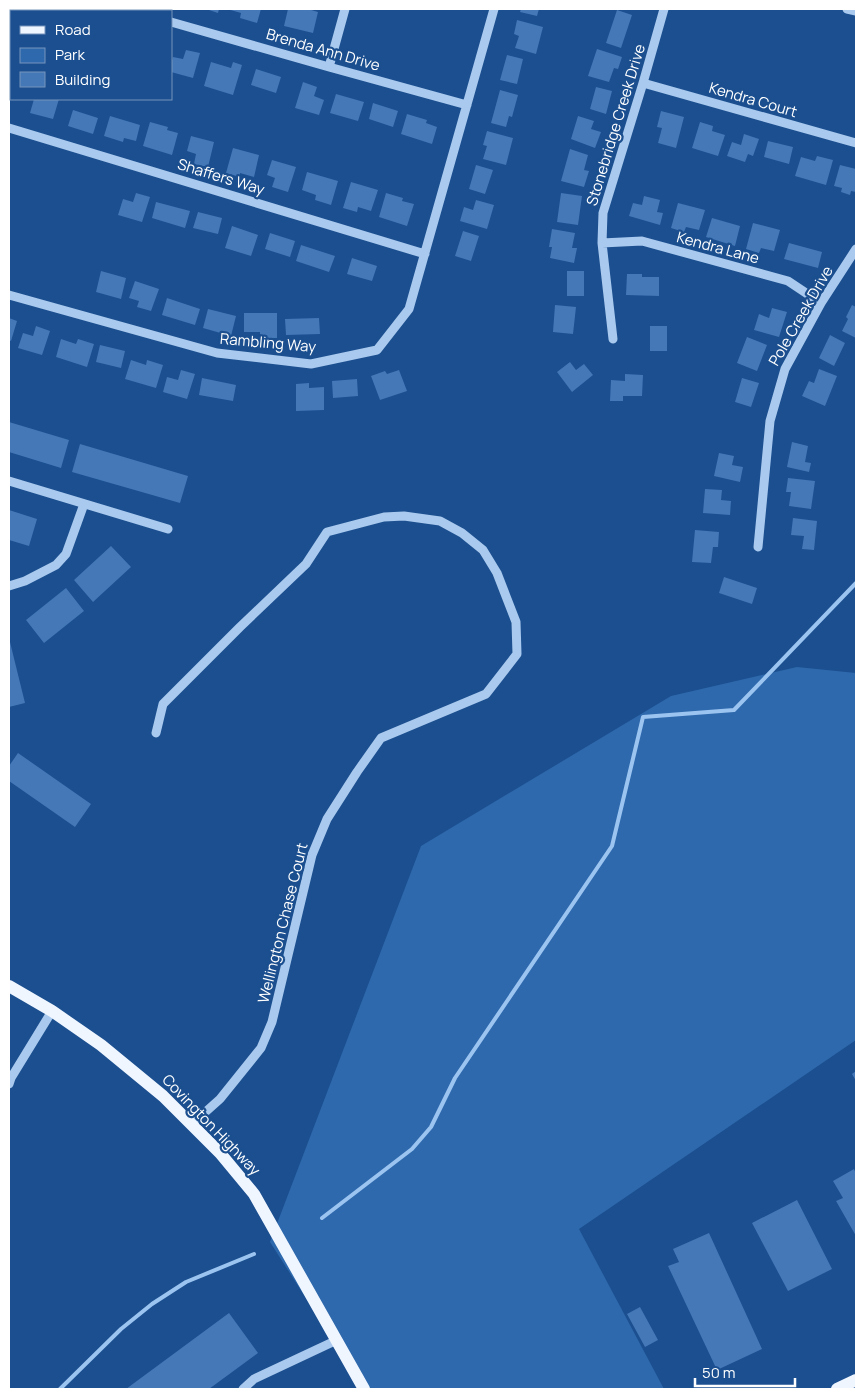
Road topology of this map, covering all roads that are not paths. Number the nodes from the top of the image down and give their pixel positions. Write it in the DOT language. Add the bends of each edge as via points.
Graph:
graph roads {
  1 [pos="346,9"];
  2 [pos="494,9"];
  3 [pos="664,9"];
  4 [pos="847,9"];
  5 [pos="856,11"];
  6 [pos="172,22"];
  7 [pos="329,67"];
  8 [pos="643,83"];
  9 [pos="467,105"];
  10 [pos="9,128"];
  11 [pos="856,143"];
  12 [pos="602,243"];
  13 [pos="856,249"];
  14 [pos="425,254"];
  15 [pos="9,294"];
  16 [pos="821,303"];
  17 [pos="613,339"];
  18 [pos="9,481"];
  19 [pos="84,504"];
  20 [pos="168,529"];
  21 [pos="758,547"];
  22 [pos="9,586"];
  23 [pos="156,733"];
  24 [pos="9,986"];
  25 [pos="52,1011"];
  26 [pos="9,1084"];
  27 [pos="192,1124"];
  28 [pos="336,1340"];
  29 [pos="856,1380"];
  30 [pos="243,1389"];
  31 [pos="364,1389"];
  32 [pos="837,1389"];
  1 -- 7 [label="street"];
  2 -- 9 [label="street, Rambling Way"];
  3 -- 8 [label="street, Stonebridge Creek Drive"];
  4 -- 5 [label="street"];
  6 -- 7 [label="street, Brenda Ann Drive"];
  7 -- 9 [label="street, Brenda Ann Drive"];
  8 -- 11 [label="street, Kendra Court"];
  8 -- 12 [label="street, Stonebridge Creek Drive" via="603,213"];
  9 -- 14 [label="street, Rambling Way"];
  10 -- 14 [label="street, Shaffers Way"];
  12 -- 16 [label="street, Kendra Lane" via="642,241 688,253 788,281"];
  12 -- 17 [label="street, Stonebridge Creek Drive"];
  13 -- 16 [label="street, Pole Creek Drive"];
  14 -- 15 [label="street, Rambling Way" via="409,309 377,350 311,364 217,353"];
  16 -- 21 [label="street, Pole Creek Drive" via="785,369 770,420"];
  18 -- 19 [label="street"];
  19 -- 20 [label="street"];
  19 -- 22 [label="street" via="66,554 56,565"];
  23 -- 27 [label="street, Wellington Chase Court" via="162,704 306,564 327,532 384,517 440,521 483,550 497,573 516,622 517,654 486,694 381,738 357,772 327,819 312,855 272,1022 261,1048 220,1099"];
  24 -- 25 [label="main road, Covington Highway"];
  25 -- 26 [label="street"];
  25 -- 27 [label="main road, Covington Highway" via="133,1070"];
  27 -- 28 [label="main road, Covington Highway" via="254,1194"];
  28 -- 30 [label="street" via="254,1379"];
  28 -- 31 [label="main road, Covington Highway"];
  29 -- 32 [label="main road"];
}
